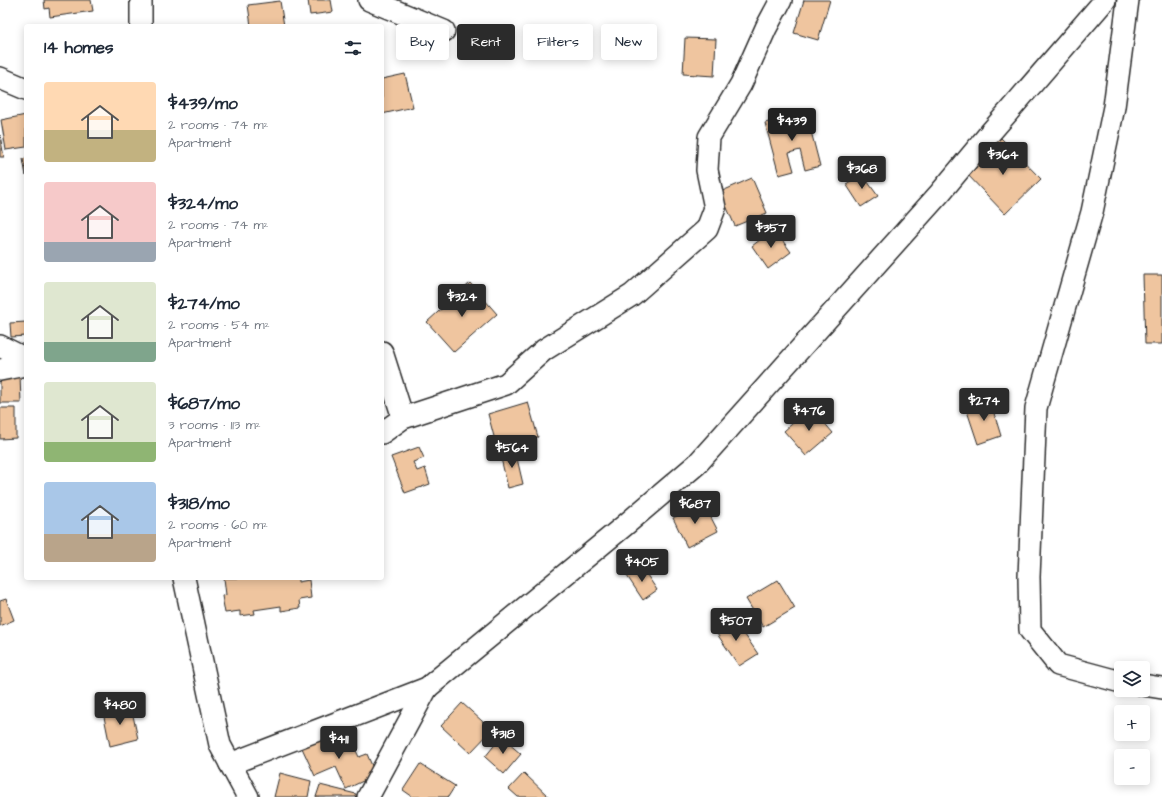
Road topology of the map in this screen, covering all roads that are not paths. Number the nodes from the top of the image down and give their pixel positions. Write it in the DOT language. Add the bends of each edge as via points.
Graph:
graph roads {
  1 [pos="141,0"];
  2 [pos="369,0"];
  3 [pos="781,0"];
  4 [pos="1105,0"];
  5 [pos="1128,0"];
  6 [pos="141,24"];
  7 [pos="427,24"];
  8 [pos="0,78"];
  9 [pos="24,88"];
  10 [pos="0,346"];
  11 [pos="24,358"];
  12 [pos="384,358"];
  13 [pos="24,365"];
  14 [pos="0,370"];
  15 [pos="403,418"];
  16 [pos="384,432"];
  17 [pos="184,580"];
  18 [pos="1114,680"];
  19 [pos="1150,686"];
  20 [pos="427,688"];
  21 [pos="1162,688"];
  22 [pos="230,764"];
  23 [pos="248,797"];
  24 [pos="368,797"];
  1 -- 6 [label="street"];
  2 -- 7 [label="street"];
  3 -- 15 [label="street" via="741,84 709,137 707,170 715,208 706,229 632,294 544,350 506,384"];
  4 -- 20 [label="street" via="940,193 697,464"];
  5 -- 18 [label="street" via="1114,108 1092,212 1036,408 1029,577 1030,630 1058,665"];
  8 -- 9 [label="street"];
  10 -- 11 [label="street"];
  12 -- 15 [label="street"];
  13 -- 14 [label="street"];
  15 -- 16 [label="street"];
  17 -- 22 [label="street" via="220,745"];
  19 -- 21 [label="street"];
  20 -- 22 [label="street"];
  20 -- 24 [label="street"];
  22 -- 23 [label="street"];
}
